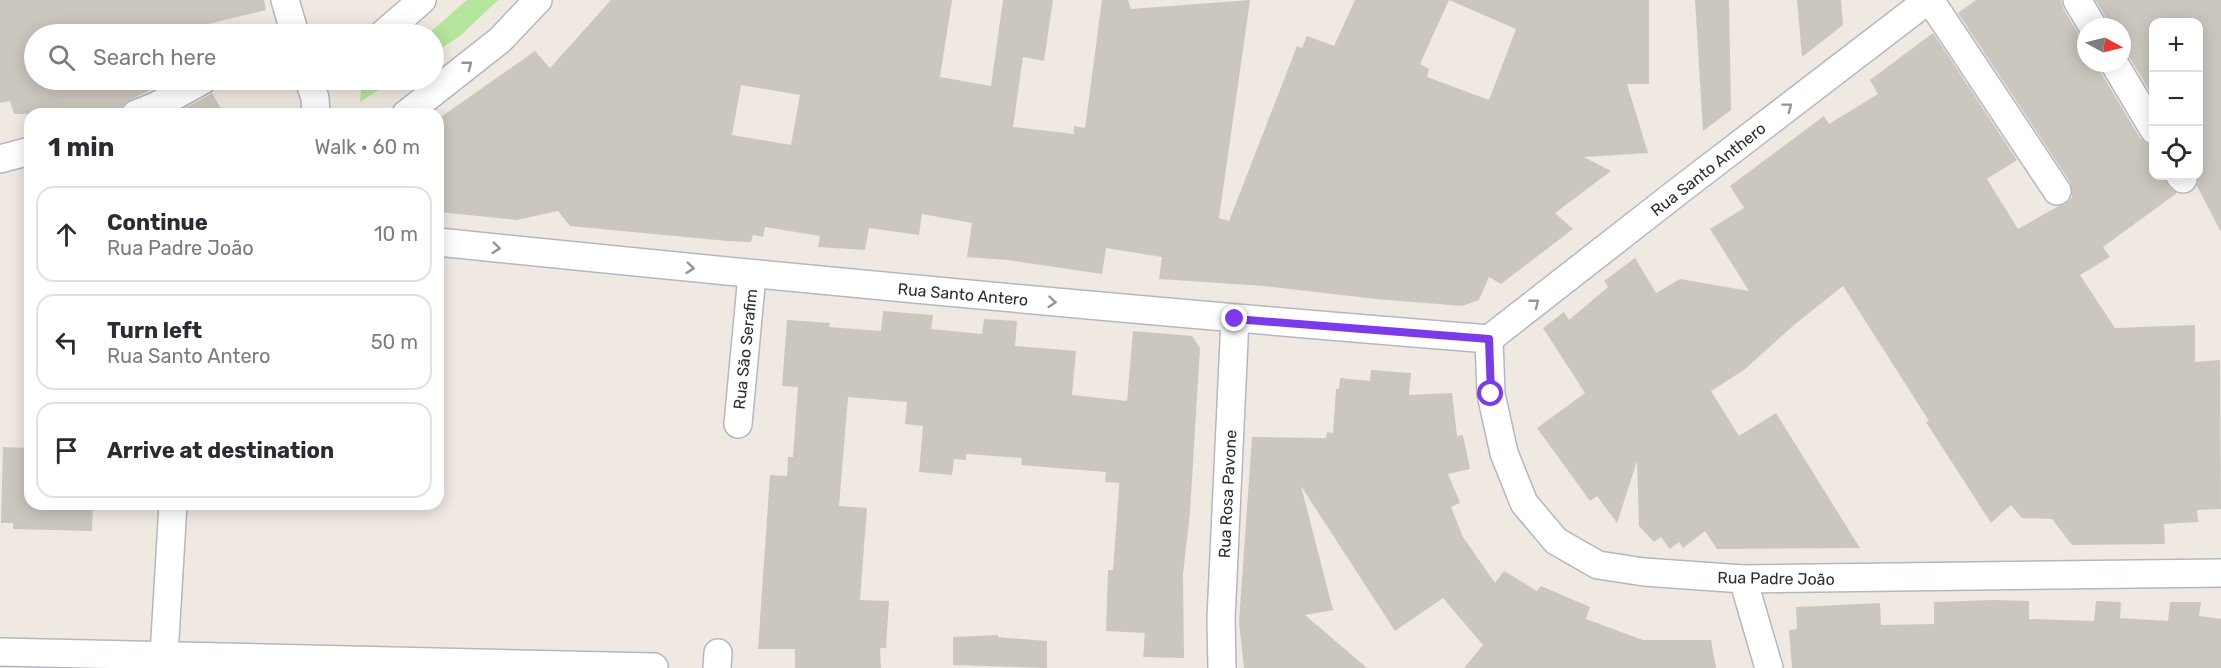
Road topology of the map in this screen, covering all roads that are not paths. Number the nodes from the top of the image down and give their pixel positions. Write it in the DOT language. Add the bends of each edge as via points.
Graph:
graph roads {
  1 [pos="285,0"];
  2 [pos="422,0"];
  3 [pos="538,0"];
  4 [pos="1929,0"];
  5 [pos="2077,0"];
  6 [pos="2088,18"];
  7 [pos="289,24"];
  8 [pos="394,24"];
  9 [pos="2119,72"];
  10 [pos="444,84"];
  11 [pos="185,90"];
  12 [pos="436,90"];
  13 [pos="151,108"];
  14 [pos="414,108"];
  15 [pos="2152,126"];
  16 [pos="24,153"];
  17 [pos="0,159"];
  18 [pos="2057,191"];
  19 [pos="444,243"];
  20 [pos="752,275"];
  21 [pos="1235,319"];
  22 [pos="1489,339"];
  23 [pos="738,424"];
  24 [pos="173,510"];
  25 [pos="2221,573"];
  26 [pos="1743,579"];
  27 [pos="0,652"];
  28 [pos="164,656"];
  29 [pos="614,667"];
  30 [pos="654,667"];
  31 [pos="1222,668"];
  32 [pos="1769,668"];
  1 -- 7 [label="street"];
  2 -- 8 [label="street"];
  10 -- 3 [label="street, one-way" via="500,40"];
  4 -- 18 [label="street"];
  22 -- 4 [label="street, Rua Santo Anthero, one-way"];
  5 -- 6 [label="street"];
  9 -- 15 [label="street"];
  11 -- 13 [label="street"];
  14 -- 12 [label="street, one-way"];
  16 -- 17 [label="street"];
  19 -- 20 [label="street, Rua Santo Antero, one-way"];
  20 -- 21 [label="street, Rua Santo Antero, one-way"];
  20 -- 23 [label="street, Rua São Serafim"];
  21 -- 22 [label="street, Rua Santo Antero"];
  21 -- 31 [label="street, Rua Rosa Pavone"];
  22 -- 26 [label="street, Rua Padre João" via="1491,394 1504,453 1524,503 1556,541 1598,565"];
  24 -- 28 [label="street"];
  25 -- 26 [label="street, Rua Padre João"];
  26 -- 32 [label="street"];
  27 -- 28 [label="street"];
  28 -- 29 [label="street"];
  29 -- 30 [label="street"];
}
